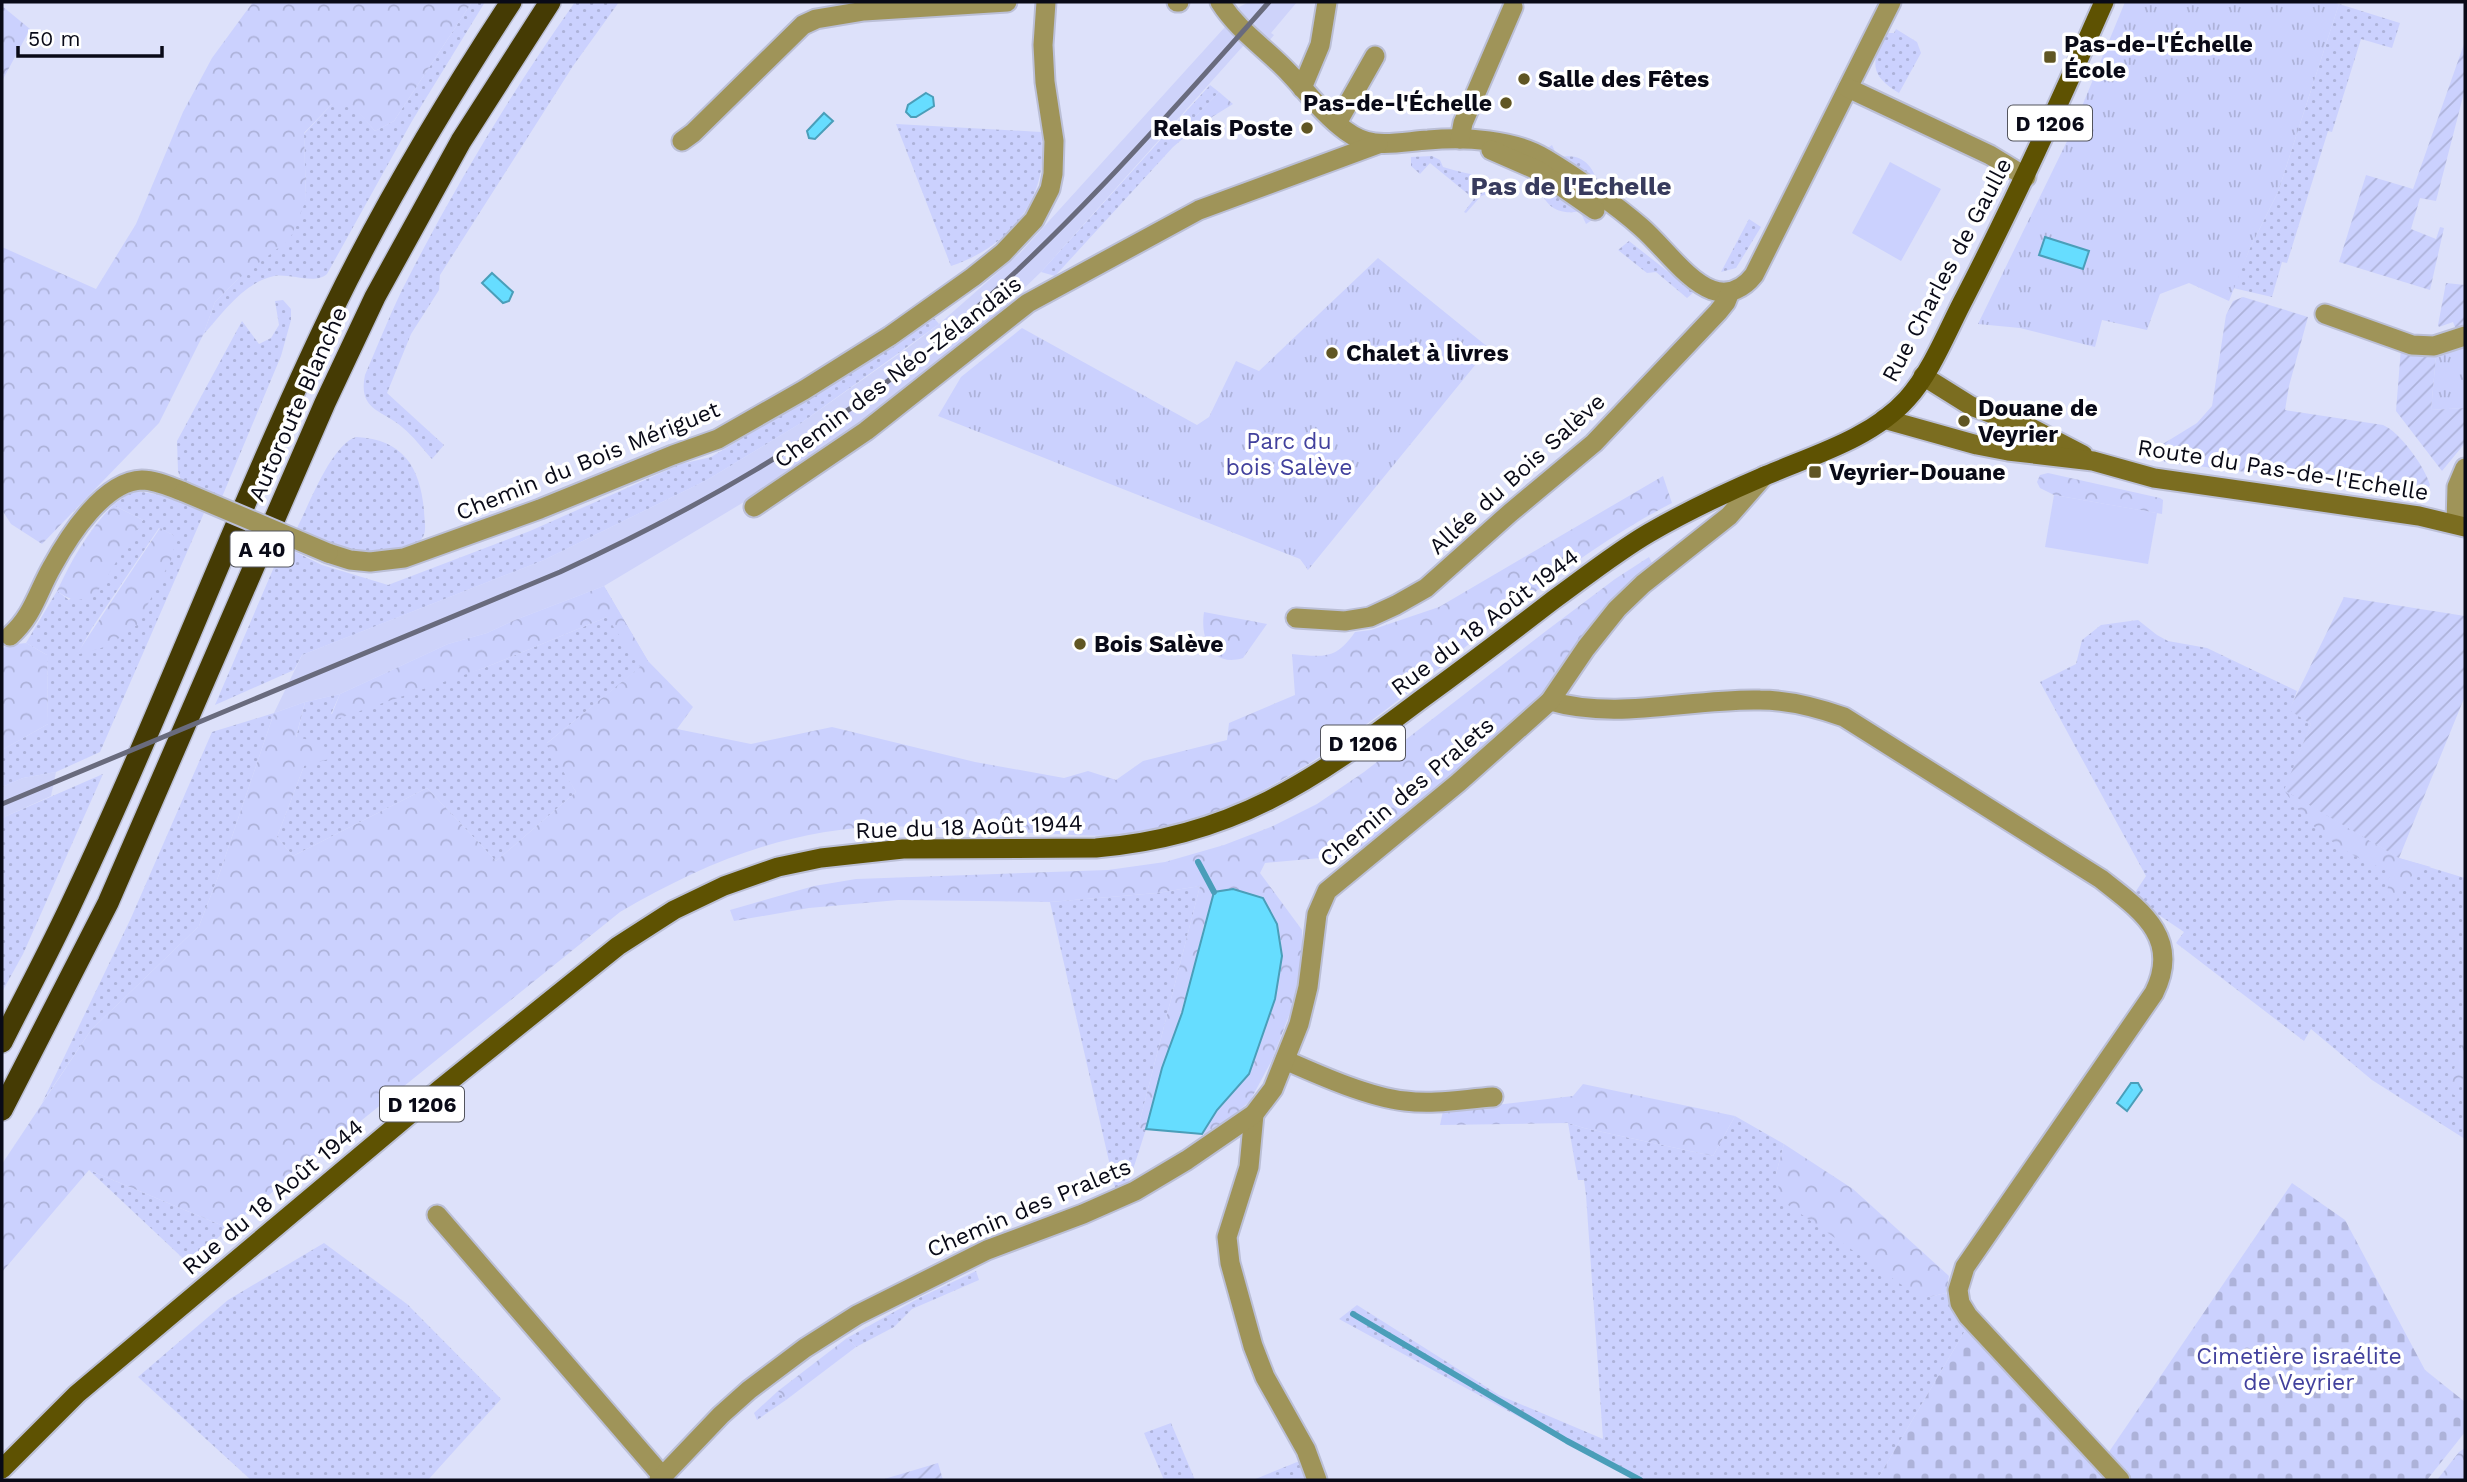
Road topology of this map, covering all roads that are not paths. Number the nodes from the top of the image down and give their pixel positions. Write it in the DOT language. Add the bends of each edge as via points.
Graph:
graph roads {
  1 [pos="511,2"];
  2 [pos="550,2"];
  3 [pos="1007,2"];
  4 [pos="1046,2"];
  5 [pos="1220,2"];
  6 [pos="1327,2"];
  7 [pos="1891,2"];
  8 [pos="2104,2"];
  9 [pos="1513,7"];
  10 [pos="1375,56"];
  11 [pos="1848,88"];
  12 [pos="1302,89"];
  13 [pos="1337,123"];
  14 [pos="1469,140"];
  15 [pos="682,141"];
  16 [pos="1379,143"];
  17 [pos="2026,177"];
  18 [pos="1730,292"];
  19 [pos="2325,314"];
  20 [pos="2465,336"];
  21 [pos="1923,376"];
  22 [pos="1900,406"];
  23 [pos="1884,419"];
  24 [pos="2093,461"];
  25 [pos="2465,468"];
  26 [pos="1764,476"];
  27 [pos="754,507"];
  28 [pos="2460,525"];
  29 [pos="1296,618"];
  30 [pos="10,636"];
  31 [pos="1550,701"];
  32 [pos="2,1042"];
  33 [pos="1285,1060"];
  34 [pos="1493,1097"];
  35 [pos="2,1111"];
  36 [pos="1254,1114"];
  37 [pos="437,1215"];
  38 [pos="2,1469"];
  39 [pos="661,1479"];
  40 [pos="1317,1480"];
  41 [pos="2120,1480"];
  1 -- 32 [label="highway, Autoroute Blanche / A 40" via="430,128 333,309 75,896"];
  2 -- 35 [label="highway, Autoroute Blanche / A 40" via="461,141 375,297 108,903"];
  3 -- 15 [label="street" via="863,11 816,19 803,25"];
  4 -- 30 [label="street, Chemin du Bois Mériguet, bridge" via="1043,45 1054,141 1053,174 1034,220 983,270 779,406 718,439 540,509 381,562 360,562 328,553 156,482 120,485 104,496 60,554 29,616"];
  5 -- 12 [label="street"];
  6 -- 12 [label="street" via="1320,45"];
  7 -- 11 [label="street, Allée du Bois Salève"];
  8 -- 17 [label="main road, Rue Charles de Gaulle / D 1206"];
  9 -- 14 [label="street" via="1463,123"];
  10 -- 13 [label="street"];
  11 -- 17 [label="street" via="1990,155"];
  11 -- 18 [label="street, Allée du Bois Salève" via="1754,275"];
  12 -- 13 [label="street"];
  13 -- 16 [label="street" via="1361,139"];
  14 -- 16 [label="street"];
  14 -- 18 [label="street" via="1515,146 1547,159 1636,223 1706,287"];
  16 -- 27 [label="street, Chemin des Néo-Zélandais" via="1199,210 1028,303 866,431"];
  17 -- 21 [label="main road, Rue Charles de Gaulle / D 1206"];
  18 -- 29 [label="street, Allée du Bois Salève" via="1718,312 1594,443 1426,588 1370,617 1345,621"];
  19 -- 20 [label="street" via="2412,345 2434,346"];
  21 -- 22 [label="main road, Rue Charles de Gaulle / D 1206"];
  21 -- 24 [label="main road, Route du Pas-de-l'Echelle" via="1971,406 2031,428"];
  22 -- 23 [label="main road, Rue du 18 Août 1944 / D 1206"];
  23 -- 24 [label="main road, Route du Pas-de-l'Echelle" via="1977,445"];
  23 -- 26 [label="main road, Rue du 18 Août 1944 / D 1206"];
  24 -- 28 [label="main road, Route du Pas-de-l'Echelle" via="2154,478"];
  25 -- 28 [label="street" via="2457,487"];
  26 -- 31 [label="street, Chemin des Pralets" via="1729,516 1617,609"];
  26 -- 38 [label="main road, Rue du 18 Août 1944 / D 1206" via="1630,544 1352,752 1290,791 1241,814 1182,834 1127,845 903,849 810,860 724,886 674,910 618,946 440,1089 77,1394"];
  31 -- 33 [label="street, Chemin des Pralets" via="1327,891 1317,914 1305,1005"];
  31 -- 41 [label="street" via="1601,709 1761,699 1810,705 1844,717 2101,879 2150,921 2162,961 2154,993 1969,1260 1958,1290 1968,1316"];
  33 -- 34 [label="street" via="1401,1101"];
  33 -- 36 [label="street, Chemin des Pralets" via="1273,1089"];
  36 -- 39 [label="street, Chemin des Pralets" via="1135,1191 987,1250 857,1315 749,1390"];
  36 -- 40 [label="street" via="1249,1167 1227,1237 1230,1263 1265,1377 1306,1450"];
  37 -- 39 [label="street"];
}
